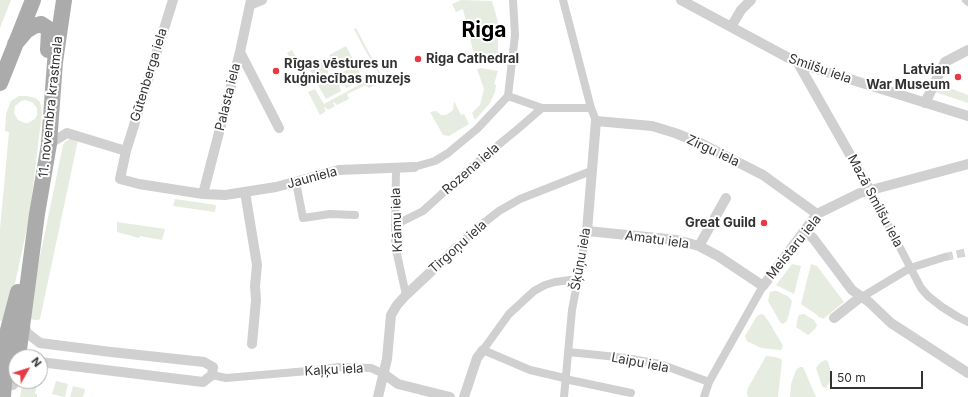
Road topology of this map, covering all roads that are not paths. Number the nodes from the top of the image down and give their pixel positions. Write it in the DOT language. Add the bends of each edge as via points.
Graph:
graph roads {
  1 [pos="33,0"];
  2 [pos="64,0"];
  3 [pos="173,0"];
  4 [pos="262,0"];
  5 [pos="513,0"];
  6 [pos="563,0"];
  7 [pos="681,0"];
  8 [pos="751,0"];
  9 [pos="966,0"];
  10 [pos="968,2"];
  11 [pos="251,3"];
  12 [pos="731,27"];
  13 [pos="15,44"];
  14 [pos="968,50"];
  15 [pos="240,52"];
  16 [pos="798,63"];
  17 [pos="0,83"];
  18 [pos="508,96"];
  19 [pos="925,103"];
  20 [pos="542,108"];
  21 [pos="591,108"];
  22 [pos="51,111"];
  23 [pos="968,116"];
  24 [pos="596,121"];
  25 [pos="279,128"];
  26 [pos="49,144"];
  27 [pos="126,151"];
  28 [pos="968,164"];
  29 [pos="414,167"];
  30 [pos="396,168"];
  31 [pos="591,171"];
  32 [pos="296,182"];
  33 [pos="870,190"];
  34 [pos="245,192"];
  35 [pos="203,194"];
  36 [pos="726,198"];
  37 [pos="37,214"];
  38 [pos="817,214"];
  39 [pos="355,215"];
  40 [pos="396,225"];
  41 [pos="804,231"];
  42 [pos="587,232"];
  43 [pos="699,246"];
  44 [pos="456,248"];
  45 [pos="945,257"];
  46 [pos="910,268"];
  47 [pos="577,282"];
  48 [pos="763,286"];
  49 [pos="406,295"];
  50 [pos="862,297"];
  51 [pos="834,318"];
  52 [pos="968,322"];
  53 [pos="23,323"];
  54 [pos="252,344"];
  55 [pos="19,349"];
  56 [pos="482,350"];
  57 [pos="569,352"];
  58 [pos="48,363"];
  59 [pos="968,373"];
  60 [pos="384,374"];
  61 [pos="212,375"];
  62 [pos="565,380"];
  63 [pos="708,382"];
  64 [pos="631,393"];
  65 [pos="3,397"];
  66 [pos="378,397"];
  67 [pos="450,397"];
  68 [pos="464,397"];
  69 [pos="564,397"];
  70 [pos="704,397"];
  1 -- 13 [label="main road"];
  2 -- 22 [label="main road, 11. novembra krastmala"];
  3 -- 27 [label="street, Gūtenberga iela"];
  4 -- 11 [label="street"];
  5 -- 18 [label="street" via="515,35"];
  6 -- 21 [label="street"];
  7 -- 12 [label="street, Smilšu iela"];
  8 -- 12 [label="street" via="738,14"];
  9 -- 10 [label="street"];
  11 -- 15 [label="street, Palasta iela"];
  12 -- 16 [label="street, Smilšu iela"];
  13 -- 17 [label="main road"];
  13 -- 22 [label="main road" via="34,26 41,24 48,29 47,78"];
  14 -- 19 [label="street" via="945,62"];
  15 -- 25 [label="street"];
  15 -- 35 [label="street, Palasta iela"];
  16 -- 19 [label="street, Smilšu iela"];
  16 -- 33 [label="street, Mazā Smilšu iela"];
  18 -- 20 [label="street"];
  18 -- 29 [label="street, Jauniela" via="477,129 448,153 435,161"];
  19 -- 23 [label="street, Smilšu iela"];
  20 -- 21 [label="street"];
  20 -- 40 [label="street, Rozena iela" via="423,211"];
  21 -- 24 [label="street"];
  22 -- 26 [label="main road, 11. novembra krastmala"];
  24 -- 31 [label="street, Šķūņu iela"];
  24 -- 38 [label="street, Zirgu iela" via="652,126 675,133 763,175"];
  26 -- 27 [label="street" via="67,133"];
  26 -- 37 [label="main road, 11. novembra krastmala"];
  27 -- 35 [label="street, Jauniela" via="120,179"];
  28 -- 33 [label="street, Meistaru iela"];
  29 -- 30 [label="street, Jauniela"];
  30 -- 32 [label="street, Jauniela" via="339,170"];
  30 -- 40 [label="street, Krāmu iela"];
  31 -- 42 [label="street, Šķūņu iela"];
  31 -- 44 [label="street, Tirgoņu iela" via="520,199 476,229"];
  32 -- 34 [label="street, Jauniela"];
  32 -- 39 [label="street" via="303,218 330,214"];
  33 -- 38 [label="street, Meistaru iela"];
  33 -- 46 [label="street, Mazā Smilšu iela"];
  34 -- 35 [label="street, Jauniela" via="225,195"];
  34 -- 54 [label="street" via="257,265"];
  36 -- 43 [label="street"];
  37 -- 53 [label="main road, 11. novembra krastmala"];
  37 -- 65 [label="main road, 11. novembra krastmala" via="8,330"];
  38 -- 41 [label="street, Meistaru iela"];
  40 -- 49 [label="street, Krāmu iela" via="395,245"];
  41 -- 48 [label="street, Meistaru iela"];
  41 -- 50 [label="street" via="813,238 852,290"];
  42 -- 43 [label="street, Amatu iela" via="677,240"];
  42 -- 47 [label="street, Šķūņu iela"];
  43 -- 48 [label="street, Amatu iela"];
  44 -- 49 [label="street, Tirgoņu iela"];
  45 -- 46 [label="street"];
  46 -- 50 [label="street"];
  46 -- 52 [label="street, Mazā Smilšu iela" via="928,296 958,318"];
  47 -- 56 [label="street" via="555,282 534,291 509,314"];
  47 -- 57 [label="street, Šķūņu iela"];
  48 -- 63 [label="street, Meistaru iela"];
  49 -- 60 [label="street, Tirgoņu iela" via="391,315"];
  50 -- 51 [label="street"];
  50 -- 59 [label="street" via="891,323"];
  53 -- 55 [label="main road, 11. novembra krastmala"];
  53 -- 61 [label="street" via="27,333 40,343 204,362 213,367"];
  56 -- 62 [label="street" via="530,370"];
  56 -- 68 [label="street"];
  57 -- 62 [label="street, Šķūņu iela"];
  57 -- 63 [label="street, Laipu iela" via="660,364"];
  58 -- 61 [label="street, Kaļķu iela" via="203,382"];
  60 -- 61 [label="street, Kaļķu iela" via="371,368 338,367 308,372 226,378"];
  60 -- 66 [label="street, Tirgoņu iela"];
  60 -- 67 [label="street, Kaļķu iela" via="398,384"];
  62 -- 64 [label="street"];
  62 -- 69 [label="street, Šķūņu iela"];
  63 -- 70 [label="street, Meistaru iela"];
}
